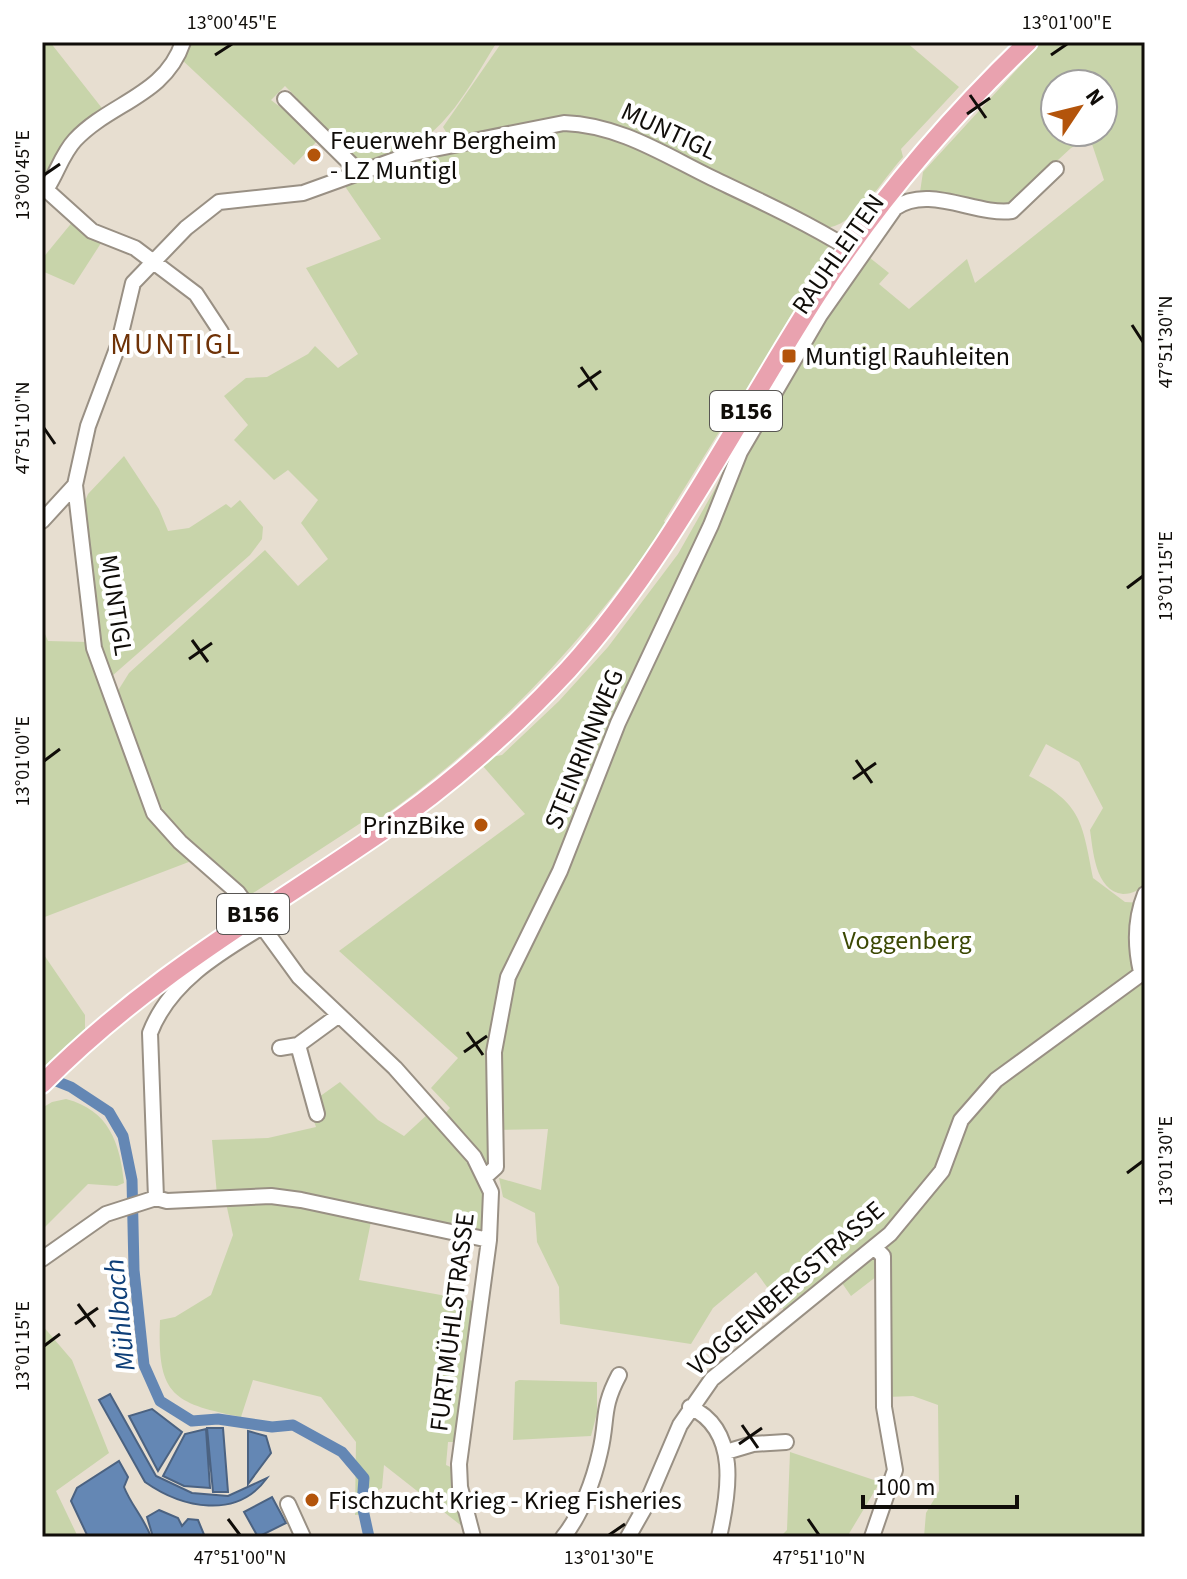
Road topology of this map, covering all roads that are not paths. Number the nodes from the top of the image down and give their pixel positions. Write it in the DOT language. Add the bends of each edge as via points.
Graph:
graph roads {
  1 [pos="183,42"];
  2 [pos="1028,42"];
  3 [pos="285,99"];
  4 [pos="1056,169"];
  5 [pos="358,171"];
  6 [pos="44,187"];
  7 [pos="848,248"];
  8 [pos="152,262"];
  9 [pos="225,349"];
  10 [pos="799,357"];
  11 [pos="75,485"];
  12 [pos="42,521"];
  13 [pos="1145,895"];
  14 [pos="257,921"];
  15 [pos="1143,972"];
  16 [pos="339,1015"];
  17 [pos="298,1045"];
  18 [pos="280,1048"];
  19 [pos="42,1084"];
  20 [pos="317,1114"];
  21 [pos="486,1176"];
  22 [pos="156,1198"];
  23 [pos="489,1240"];
  24 [pos="875,1248"];
  25 [pos="42,1259"];
  26 [pos="619,1375"];
  27 [pos="690,1407"];
  28 [pos="786,1442"];
  29 [pos="726,1452"];
  30 [pos="288,1504"];
  31 [pos="303,1537"];
  32 [pos="473,1537"];
  33 [pos="563,1537"];
  34 [pos="628,1537"];
  35 [pos="719,1537"];
  36 [pos="872,1537"];
  1 -- 6 [label="street" via="160,82 73,141"];
  2 -- 7 [label="main road, B156" via="934,139"];
  3 -- 5 [label="street"];
  4 -- 10 [label="street, RAUHLEITEN" via="1012,211 906,200 895,208 828,304"];
  5 -- 7 [label="street, MUNTIGL" via="414,153 540,127 589,124 631,137 806,222"];
  5 -- 8 [label="street, MUNTIGL" via="303,193 219,202"];
  6 -- 8 [label="street" via="92,231 135,248"];
  7 -- 14 [label="main road, B156" via="640,580 533,706 457,774"];
  8 -- 9 [label="street" via="196,294 221,332"];
  8 -- 11 [label="street, MUNTIGL" via="133,283"];
  10 -- 21 [label="street, STEINRINNWEG" via="740,452 618,723 560,871 508,977 494,1052 496,1167"];
  11 -- 12 [label="street"];
  11 -- 14 [label="street, MUNTIGL" via="94,648 154,813 238,893"];
  13 -- 15 [label="street" via="1138,912 1136,953"];
  14 -- 16 [label="street" via="299,977"];
  14 -- 19 [label="main road, B156" via="138,996"];
  14 -- 22 [label="street" via="184,982 156,1016 150,1033"];
  15 -- 24 [label="street, VOGGENBERGSTRASSE" via="996,1080 961,1120 942,1171"];
  16 -- 17 [label="street"];
  16 -- 21 [label="street" via="424,1098"];
  17 -- 18 [label="street"];
  17 -- 20 [label="street"];
  21 -- 23 [label="street, FURTMÜHLSTRASSE" via="492,1210"];
  22 -- 23 [label="street" via="286,1198"];
  22 -- 25 [label="street" via="106,1214"];
  23 -- 32 [label="street, FURTMÜHLSTRASSE" via="459,1464"];
  24 -- 27 [label="street, VOGGENBERGSTRASSE" via="769,1329 712,1379"];
  24 -- 36 [label="street" via="883,1256 884,1407 895,1470"];
  26 -- 33 [label="street" via="605,1400 594,1474"];
  27 -- 29 [label="street" via="711,1422"];
  27 -- 34 [label="street, VOGGENBERGSTRASSE"];
  28 -- 29 [label="street"];
  29 -- 35 [label="street" via="727,1490"];
  30 -- 31 [label="street"];
}
